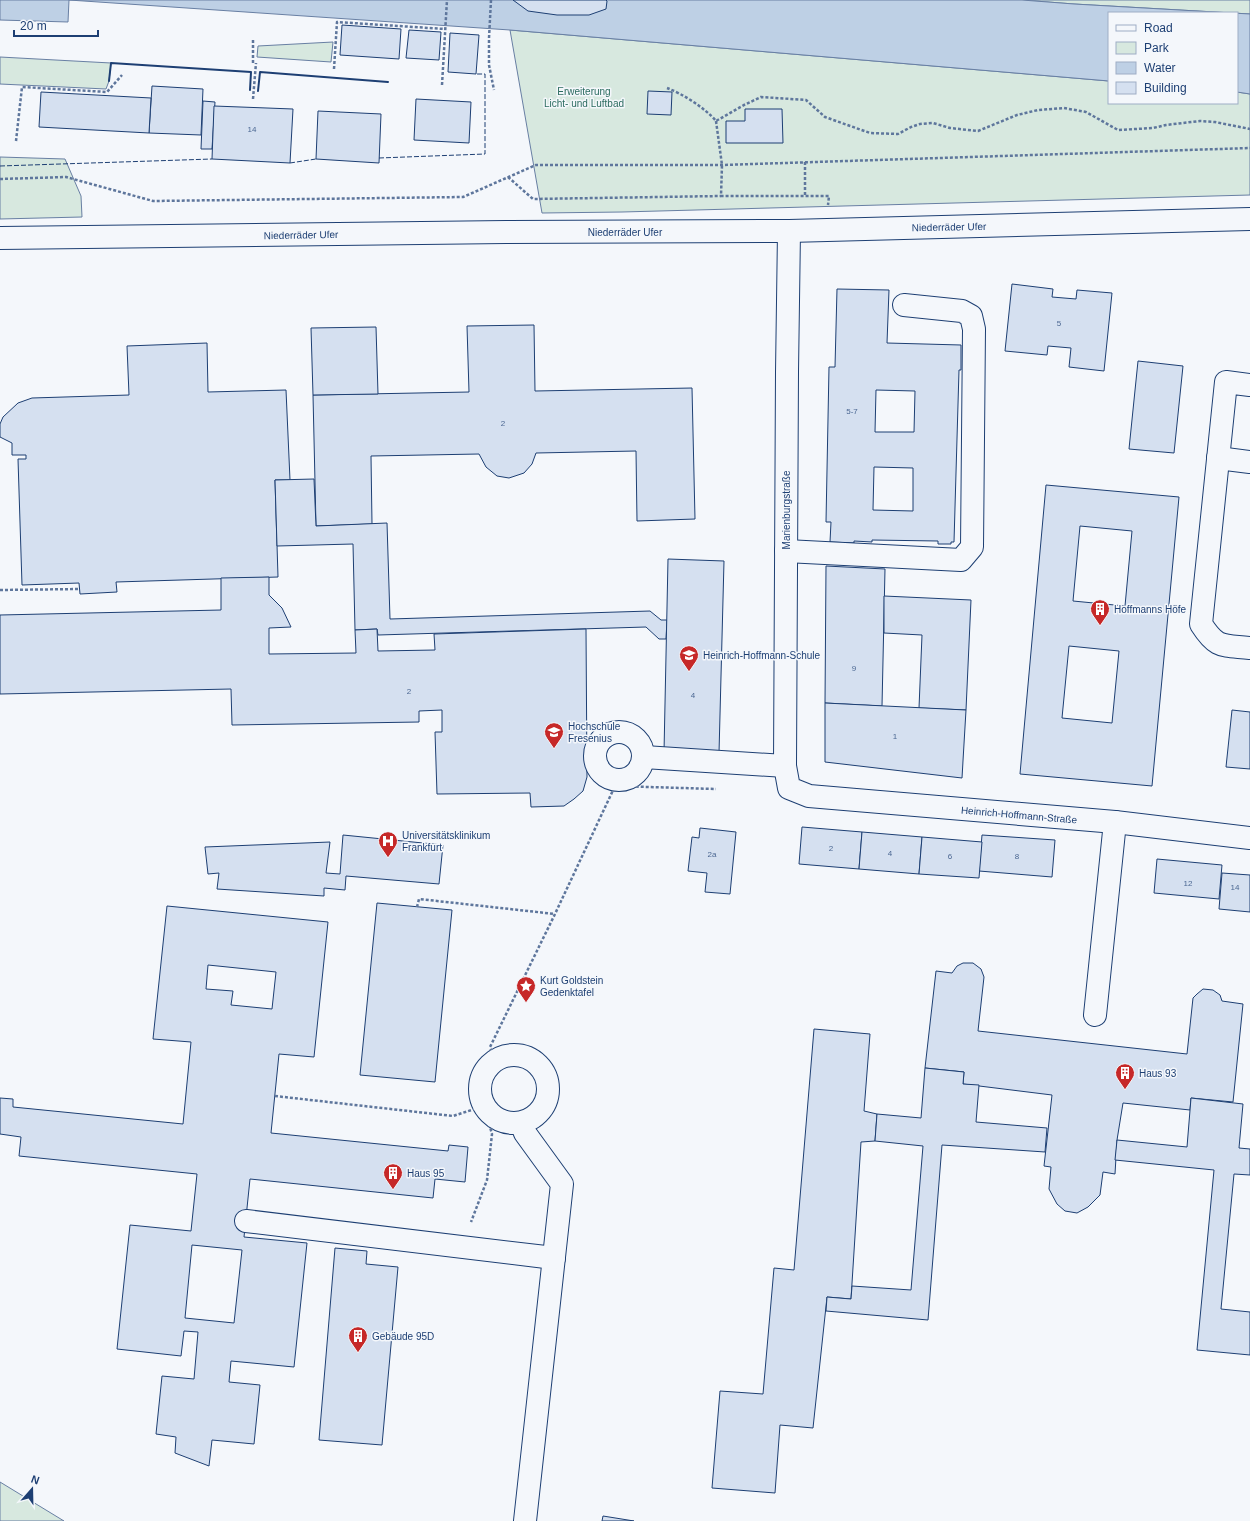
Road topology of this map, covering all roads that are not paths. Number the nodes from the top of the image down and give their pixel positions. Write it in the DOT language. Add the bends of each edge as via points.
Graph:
graph roads {
  1 [pos="1250,219"];
  2 [pos="789,231"];
  3 [pos="0,238"];
  4 [pos="904,305"];
  5 [pos="1250,385"];
  6 [pos="1218,458"];
  7 [pos="1250,462"];
  8 [pos="786,551"];
  9 [pos="1250,648"];
  10 [pos="644,757"];
  11 [pos="785,766"];
  12 [pos="789,788"];
  13 [pos="1115,822"];
  14 [pos="1250,838"];
  15 [pos="1094,1015"];
  16 [pos="521,1123"];
  17 [pos="246,1221"];
  18 [pos="554,1258"];
  19 [pos="525,1521"];
  1 -- 2 [label="main road, Niederräder Ufer"];
  2 -- 3 [label="main road, Niederräder Ufer"];
  2 -- 8 [label="main road, Marienburgstraße"];
  4 -- 8 [label="main road" via="962,311 971,316 974,329 972,547 961,560"];
  5 -- 6 [label="main road" via="1226,382"];
  6 -- 7 [label="main road"];
  6 -- 9 [label="main road" via="1201,624 1212,640 1222,645"];
  8 -- 11 [label="main road, Marienburgstraße"];
  10 -- 10 [label="main road" via="640,742 628,733 612,732 600,740 595,755 599,770 613,782 626,779 638,771"];
  10 -- 11 [label="main road"];
  11 -- 12 [label="main road, Marienburgstraße"];
  12 -- 13 [label="main road, Heinrich-Hoffmann-Straße" via="809,796"];
  13 -- 14 [label="main road, Heinrich-Hoffmann-Straße"];
  13 -- 15 [label="main road"];
  16 -- 16 [label="main road" via="540,1112 549,1093 544,1072 528,1057 507,1055 488,1066 479,1086 484,1106 500,1121"];
  16 -- 18 [label="main road" via="525,1133 562,1184"];
  17 -- 18 [label="main road"];
  18 -- 19 [label="main road"];
}
